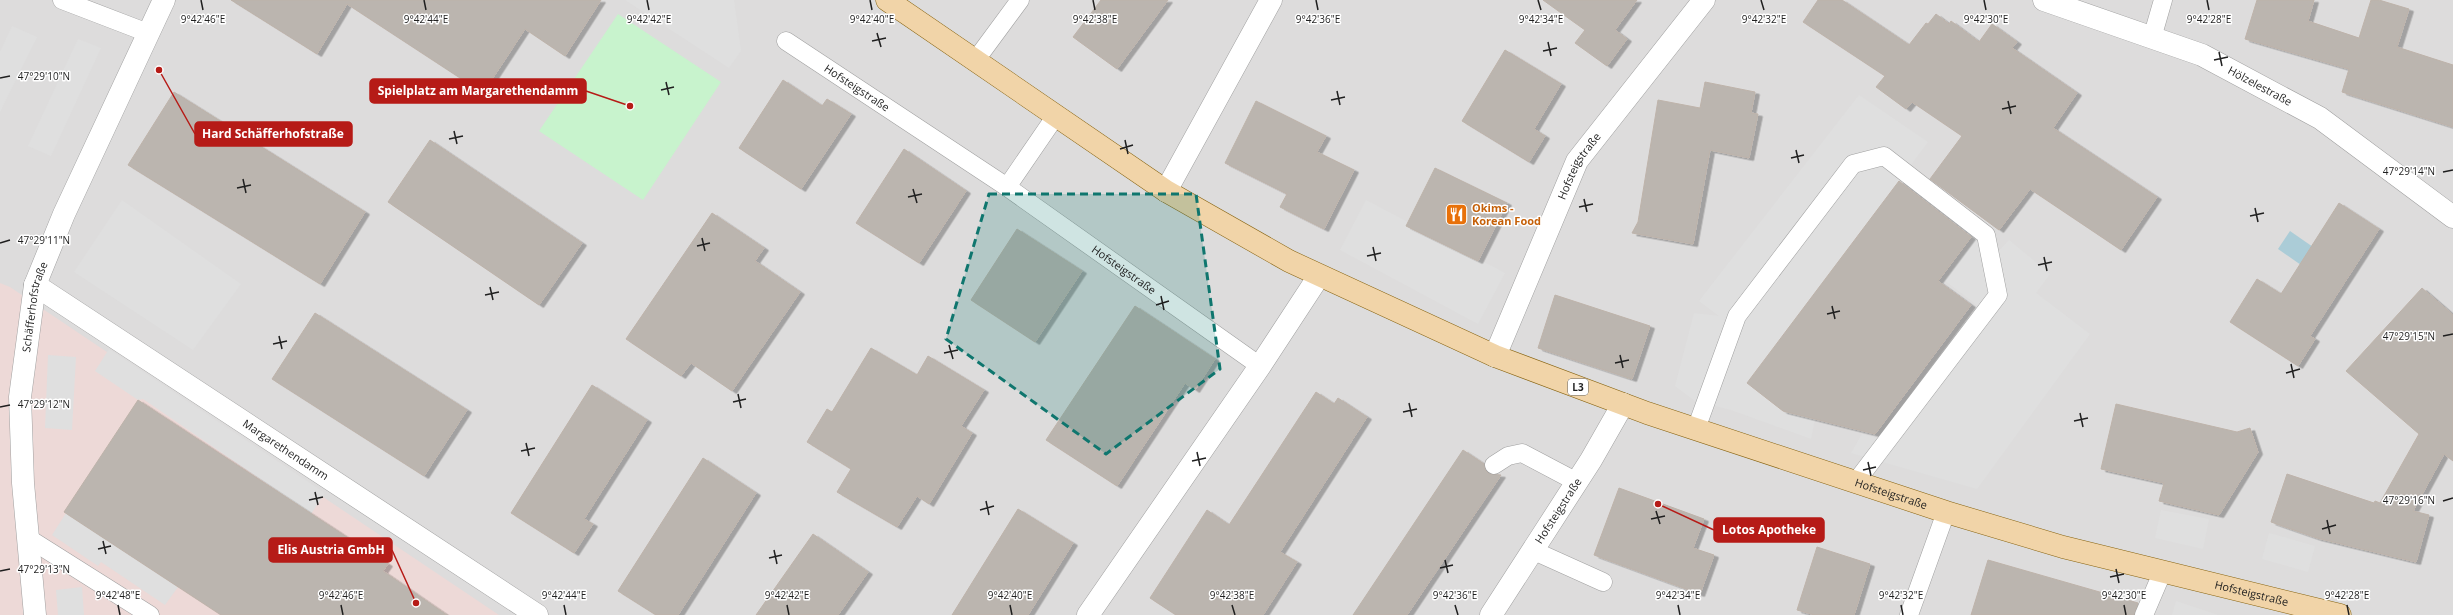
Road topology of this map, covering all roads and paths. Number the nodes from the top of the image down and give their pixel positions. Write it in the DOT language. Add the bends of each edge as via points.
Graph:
graph roads {
  1 [pos="62,0"];
  2 [pos="164,0"];
  3 [pos="887,0"];
  4 [pos="1020,0"];
  5 [pos="1271,0"];
  6 [pos="1704,0"];
  7 [pos="2044,0"];
  8 [pos="2163,0"];
  9 [pos="148,33"];
  10 [pos="2152,38"];
  11 [pos="786,41"];
  12 [pos="976,61"];
  13 [pos="1055,117"];
  14 [pos="1007,187"];
  15 [pos="1166,191"];
  16 [pos="2453,217"];
  17 [pos="1319,276"];
  18 [pos="35,285"];
  19 [pos="1495,356"];
  20 [pos="1260,366"];
  21 [pos="1623,404"];
  22 [pos="1696,429"];
  23 [pos="1494,465"];
  24 [pos="1577,482"];
  25 [pos="1856,483"];
  26 [pos="1946,512"];
  27 [pos="28,538"];
  28 [pos="1532,550"];
  29 [pos="2162,573"];
  30 [pos="1603,582"];
  31 [pos="130,609"];
  32 [pos="1091,614"];
  33 [pos="35,615"];
  34 [pos="150,615"];
  35 [pos="537,615"];
  36 [pos="1491,615"];
  37 [pos="1909,615"];
  38 [pos="2144,615"];
  39 [pos="2340,615"];
  1 -- 9 [label="lane"];
  2 -- 9 [label="street, Schäfferhofstraße"];
  3 -- 12 [label="main road, Hofsteigstraße / L3"];
  4 -- 12 [label="lane"];
  5 -- 15 [label="street"];
  6 -- 19 [label="street, Hofsteigstraße" via="1577,161"];
  7 -- 10 [label="street, Hölzelestraße"];
  8 -- 10 [label="lane"];
  9 -- 18 [label="street, Schäfferhofstraße" via="64,214"];
  10 -- 16 [label="street, Hölzelestraße" via="2202,55 2320,118"];
  11 -- 14 [label="lane, Hofsteigstraße"];
  12 -- 13 [label="main road, Hofsteigstraße / L3"];
  13 -- 14 [label="lane"];
  13 -- 15 [label="main road, Hofsteigstraße / L3"];
  14 -- 20 [label="lane, Hofsteigstraße"];
  15 -- 17 [label="main road, Hofsteigstraße / L3"];
  17 -- 19 [label="main road, Hofsteigstraße / L3"];
  17 -- 20 [label="street"];
  18 -- 27 [label="street, Schäfferhofstraße" via="20,397"];
  18 -- 35 [label="street, Margarethendamm"];
  19 -- 21 [label="main road, Hofsteigstraße / L3"];
  20 -- 32 [label="street"];
  21 -- 22 [label="main road, Hofsteigstraße / L3"];
  21 -- 24 [label="street, Hofsteigstraße"];
  22 -- 25 [label="main road, Hofsteigstraße / L3"];
  22 -- 25 [label="lane" via="1737,316 1853,164 1884,156 1986,235 1998,295"];
  23 -- 24 [label="lane" via="1508,456 1522,453"];
  24 -- 28 [label="street, Hofsteigstraße"];
  25 -- 26 [label="main road, Hofsteigstraße / L3"];
  26 -- 29 [label="main road, Hofsteigstraße / L3"];
  26 -- 37 [label="lane"];
  27 -- 31 [label="lane"];
  27 -- 33 [label="street, Schäfferhofstraße"];
  28 -- 30 [label="lane"];
  28 -- 36 [label="street, Hofsteigstraße"];
  29 -- 38 [label="lane"];
  29 -- 39 [label="main road, Hofsteigstraße / L3"];
  31 -- 34 [label="lane"];
}
